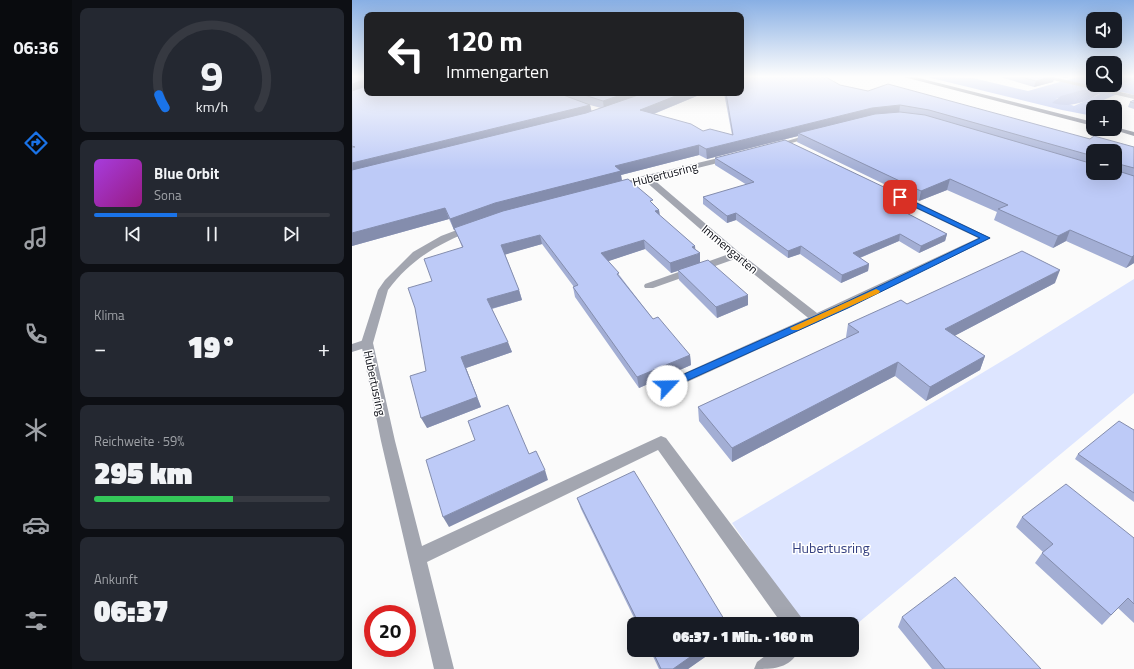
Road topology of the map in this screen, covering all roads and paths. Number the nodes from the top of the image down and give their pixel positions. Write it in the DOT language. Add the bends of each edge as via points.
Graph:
graph roads {
  1 [pos="1027,107"];
  2 [pos="1086,122"];
  3 [pos="1122,131"];
  4 [pos="821,133"];
  5 [pos="1134,134"];
  6 [pos="786,142"];
  7 [pos="765,148"];
  8 [pos="800,149"];
  9 [pos="744,154"];
  10 [pos="646,178"];
  11 [pos="603,190"];
  12 [pos="886,190"];
  13 [pos="477,225"];
  14 [pos="736,255"];
  15 [pos="649,286"];
  16 [pos="816,318"];
  17 [pos="367,343"];
  18 [pos="352,348"];
  19 [pos="654,392"];
  20 [pos="418,557"];
  21 [pos="789,617"];
  22 [pos="780,657"];
  23 [pos="444,669"];
  24 [pos="764,669"];
  1 -- 2 [label="street"];
  3 -- 5 [label="street"];
  4 -- 6 [label="street"];
  6 -- 7 [label="street"];
  6 -- 8 [label="street"];
  9 -- 10 [label="street, Hubertusring"];
  10 -- 11 [label="street, Hubertusring"];
  10 -- 14 [label="street, Immengarten"];
  12 -- 16 [label="street" via="986,238"];
  13 -- 17 [label="street, Hubertusring" via="444,238 417,254 389,282 383,290"];
  14 -- 15 [label="street"];
  14 -- 16 [label="street, Immengarten"];
  16 -- 19 [label="street"];
  17 -- 18 [label="street"];
  17 -- 20 [label="street, Hubertusring" via="388,441"];
  20 -- 21 [label="street" via="661,442"];
  20 -- 23 [label="street, Hubertusring"];
  22 -- 24 [label="street"];
}
